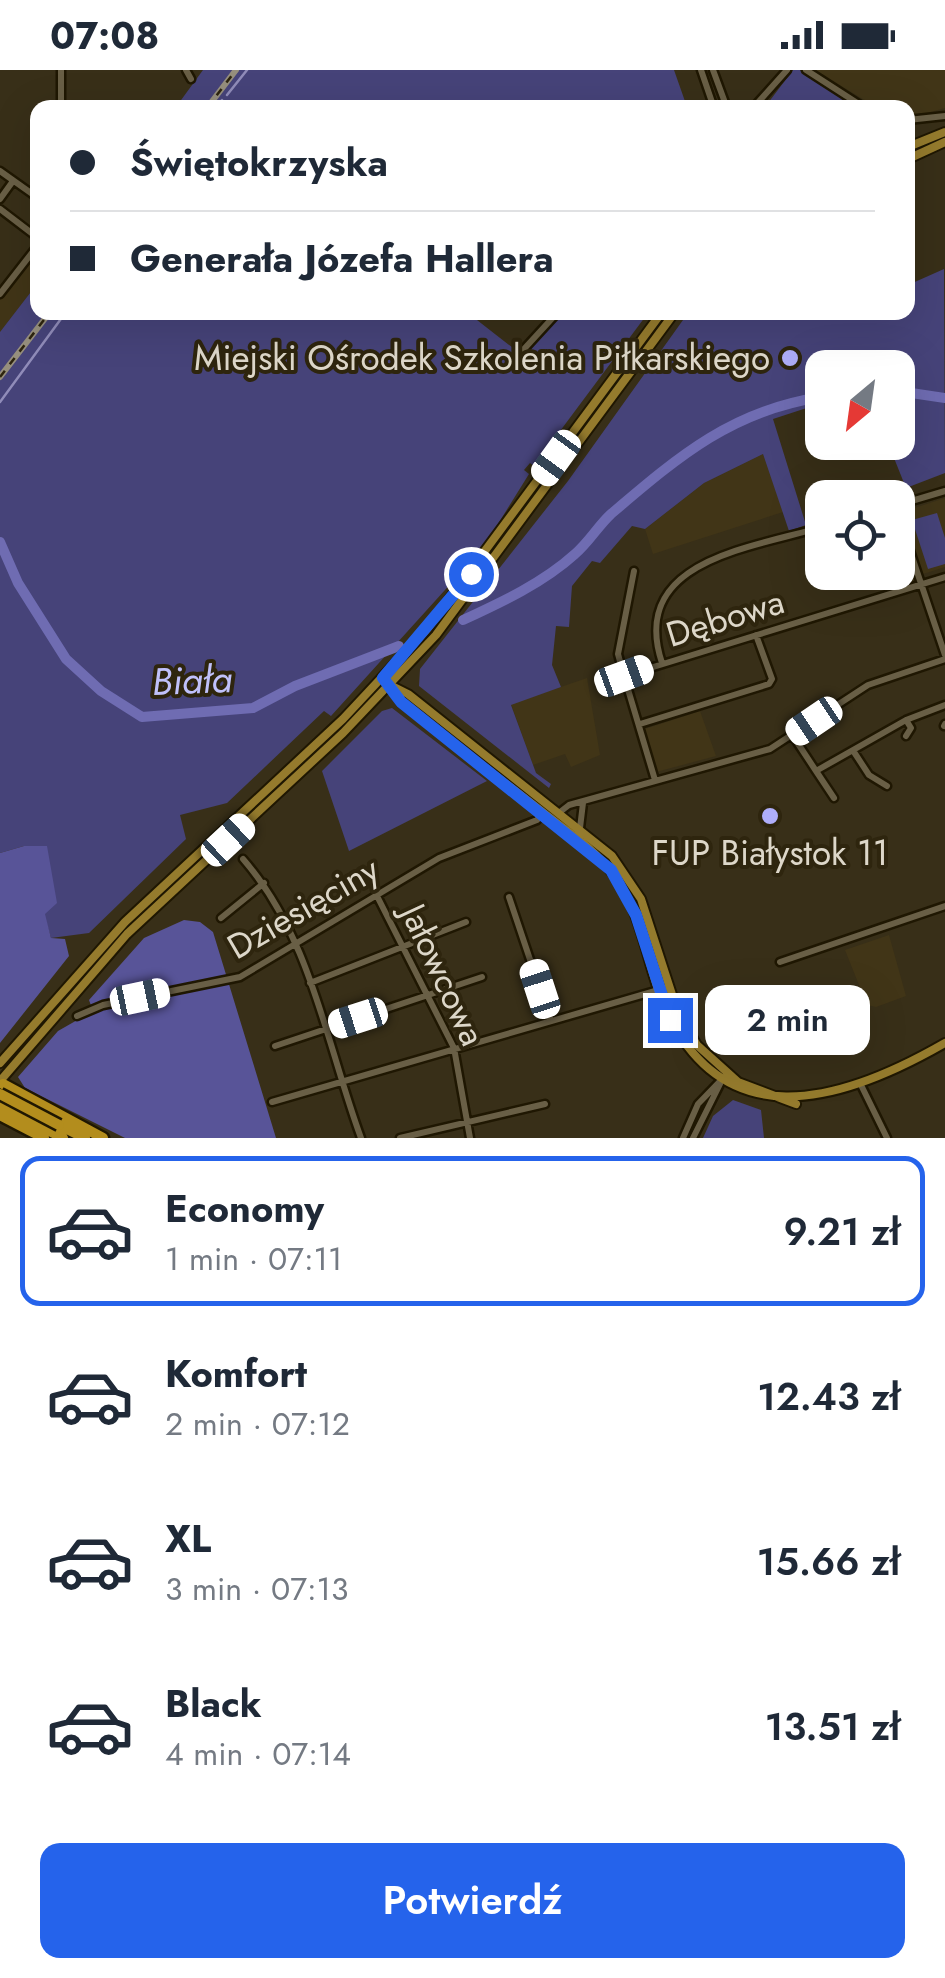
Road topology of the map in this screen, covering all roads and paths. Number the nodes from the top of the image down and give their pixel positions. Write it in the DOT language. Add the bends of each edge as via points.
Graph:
graph roads {
  1 [pos="62,70"];
  2 [pos="186,70"];
  3 [pos="701,70"];
  4 [pos="712,70"];
  5 [pos="786,70"];
  6 [pos="806,70"];
  7 [pos="191,79"];
  8 [pos="61,100"];
  9 [pos="711,100"];
  10 [pos="725,100"];
  11 [pos="760,100"];
  12 [pos="852,100"];
  13 [pos="945,116"];
  14 [pos="915,119"];
  15 [pos="945,132"];
  16 [pos="945,142"];
  17 [pos="915,144"];
  18 [pos="915,155"];
  19 [pos="0,171"];
  20 [pos="13,181"];
  21 [pos="30,193"];
  22 [pos="0,198"];
  23 [pos="0,209"];
  24 [pos="30,232"];
  25 [pos="30,256"];
  26 [pos="0,279"];
  27 [pos="8,284"];
  28 [pos="0,294"];
  29 [pos="550,320"];
  30 [pos="658,320"];
  31 [pos="668,320"];
  32 [pos="524,348"];
  33 [pos="641,350"];
  34 [pos="945,491"];
  35 [pos="915,500"];
  36 [pos="805,533"];
  37 [pos="915,566"];
  38 [pos="634,571"];
  39 [pos="471,574"];
  40 [pos="945,577"];
  41 [pos="479,581"];
  42 [pos="921,584"];
  43 [pos="756,634"];
  44 [pos="945,657"];
  45 [pos="662,662"];
  46 [pos="624,676"];
  47 [pos="383,678"];
  48 [pos="390,686"];
  49 [pos="945,705"];
  50 [pos="906,720"];
  51 [pos="640,724"];
  52 [pos="792,736"];
  53 [pos="906,736"];
  54 [pos="471,750"];
  55 [pos="854,752"];
  56 [pos="816,771"];
  57 [pos="655,780"];
  58 [pos="887,786"];
  59 [pos="834,798"];
  60 [pos="583,804"];
  61 [pos="560,812"];
  62 [pos="544,813"];
  63 [pos="580,828"];
  64 [pos="243,859"];
  65 [pos="264,883"];
  66 [pos="631,891"];
  67 [pos="376,894"];
  68 [pos="509,897"];
  69 [pos="945,906"];
  70 [pos="221,918"];
  71 [pos="466,922"];
  72 [pos="298,943"];
  73 [pos="402,946"];
  74 [pos="780,962"];
  75 [pos="482,977"];
  76 [pos="310,983"];
  77 [pos="669,987"];
  78 [pos="658,989"];
  79 [pos="428,994"];
  80 [pos="77,1016"];
  81 [pos="550,1019"];
  82 [pos="325,1029"];
  83 [pos="945,1043"];
  84 [pos="275,1046"];
  85 [pos="454,1048"];
  86 [pos="701,1058"];
  87 [pos="0,1063"];
  88 [pos="727,1074"];
  89 [pos="340,1082"];
  90 [pos="720,1082"];
  91 [pos="1,1084"];
  92 [pos="862,1087"];
  93 [pos="272,1102"];
  94 [pos="0,1104"];
  95 [pos="545,1104"];
  96 [pos="796,1104"];
  97 [pos="0,1115"];
  98 [pos="466,1120"];
  99 [pos="55,1134"];
  100 [pos="688,1137"];
  101 [pos="884,1137"];
  102 [pos="85,1138"];
  103 [pos="103,1138"];
  104 [pos="360,1138"];
  105 [pos="400,1138"];
  106 [pos="470,1138"];
  1 -- 8 [label="street"];
  2 -- 7 [label="street"];
  3 -- 9 [label="street"];
  4 -- 10 [label="street"];
  5 -- 11 [label="street"];
  6 -- 12 [label="street"];
  13 -- 14 [label="street"];
  15 -- 17 [label="main road"];
  16 -- 18 [label="main road"];
  19 -- 20 [label="street"];
  20 -- 21 [label="street"];
  20 -- 22 [label="street"];
  23 -- 24 [label="street"];
  25 -- 27 [label="street"];
  26 -- 27 [label="street"];
  27 -- 28 [label="street"];
  29 -- 32 [label="street"];
  30 -- 33 [label="main road"];
  31 -- 33 [label="main road"];
  33 -- 39 [label="main road"];
  33 -- 41 [label="main road"];
  34 -- 35 [label="street"];
  36 -- 45 [label="street" via="688,571 660,604 655,630"];
  37 -- 42 [label="street"];
  38 -- 46 [label="street, Dębowa" via="618,654"];
  39 -- 41 [label="main road"];
  39 -- 47 [label="main road"];
  40 -- 42 [label="street, Dębowa"];
  41 -- 48 [label="main road"];
  42 -- 43 [label="street, Dębowa"];
  42 -- 44 [label="street"];
  43 -- 45 [label="street, Dębowa"];
  43 -- 51 [label="street" via="769,684"];
  44 -- 52 [label="street" via="868,686"];
  45 -- 46 [label="street, Dębowa"];
  46 -- 51 [label="street"];
  47 -- 48 [label="main road"];
  47 -- 87 [label="main road" via="124,922"];
  48 -- 54 [label="main road" via="401,702"];
  48 -- 91 [label="main road" via="128,934"];
  49 -- 50 [label="street"];
  50 -- 53 [label="street"];
  50 -- 55 [label="street"];
  51 -- 57 [label="street"];
  52 -- 56 [label="street"];
  52 -- 57 [label="street" via="767,750"];
  54 -- 61 [label="main road"];
  54 -- 62 [label="main road"];
  55 -- 56 [label="street"];
  55 -- 58 [label="street" via="869,775"];
  56 -- 59 [label="street"];
  57 -- 60 [label="street"];
  60 -- 61 [label="street"];
  60 -- 63 [label="street"];
  61 -- 63 [label="main road"];
  62 -- 66 [label="main road"];
  62 -- 67 [label="street, Dziesięciny"];
  63 -- 66 [label="main road" via="612,856"];
  64 -- 65 [label="street"];
  65 -- 70 [label="street"];
  65 -- 72 [label="street"];
  66 -- 77 [label="main road"];
  66 -- 78 [label="main road"];
  67 -- 72 [label="street, Dziesięciny"];
  67 -- 73 [label="street, Jałowcowa"];
  68 -- 81 [label="street"];
  69 -- 74 [label="street"];
  71 -- 73 [label="street"];
  72 -- 76 [label="street"];
  72 -- 80 [label="street, Dziesięciny" via="240,977"];
  73 -- 76 [label="street"];
  73 -- 79 [label="street, Jałowcowa"];
  75 -- 79 [label="street"];
  76 -- 82 [label="street"];
  77 -- 78 [label="street"];
  77 -- 86 [label="main road"];
  78 -- 81 [label="street"];
  78 -- 86 [label="main road" via="675,1031"];
  79 -- 82 [label="street"];
  79 -- 85 [label="street, Jałowcowa"];
  81 -- 85 [label="street"];
  82 -- 84 [label="street"];
  82 -- 89 [label="street"];
  83 -- 92 [label="main road"];
  85 -- 89 [label="street"];
  85 -- 98 [label="street, Jałowcowa"];
  86 -- 88 [label="main road"];
  86 -- 90 [label="main road"];
  88 -- 90 [label="street"];
  88 -- 96 [label="main road"];
  89 -- 93 [label="street"];
  89 -- 104 [label="street"];
  90 -- 96 [label="main road" via="762,1103"];
  90 -- 100 [label="street"];
  91 -- 94 [label="main road"];
  91 -- 99 [label="highway, bridge"];
  91 -- 103 [label="highway"];
  92 -- 96 [label="main road"];
  92 -- 101 [label="street"];
  94 -- 99 [label="highway"];
  95 -- 98 [label="street"];
  97 -- 99 [label="highway"];
  98 -- 105 [label="street"];
  98 -- 106 [label="street, Jałowcowa"];
  99 -- 102 [label="highway"];
}
